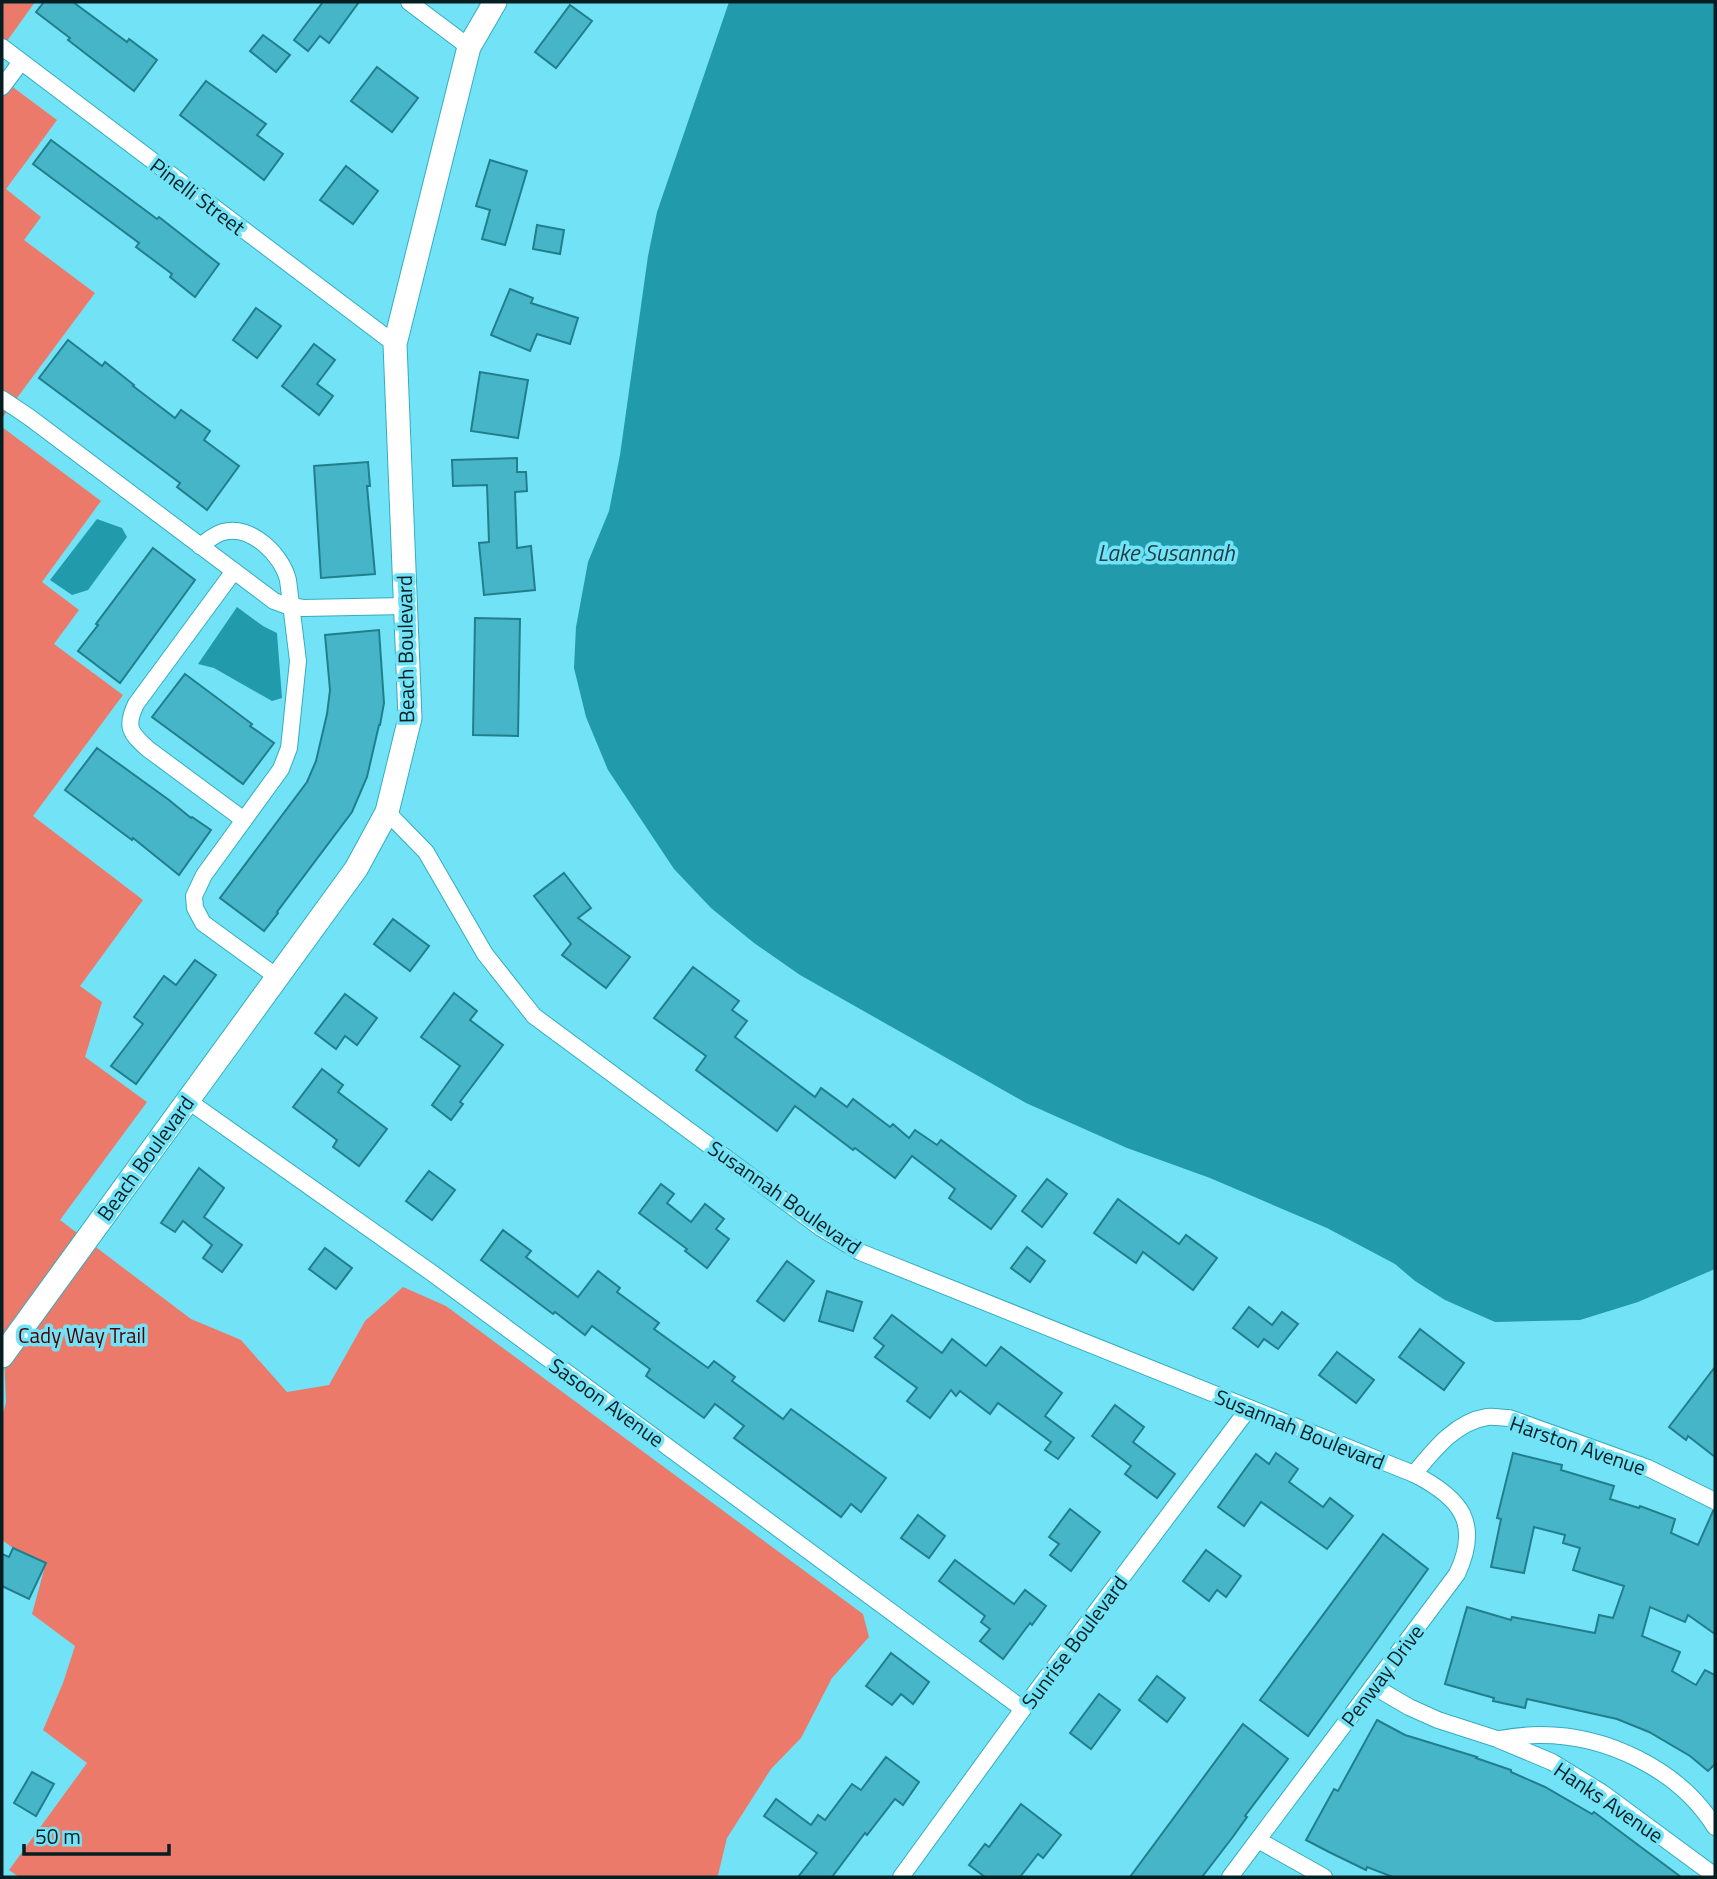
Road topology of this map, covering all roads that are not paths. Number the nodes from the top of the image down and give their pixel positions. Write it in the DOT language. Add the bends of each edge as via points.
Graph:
graph roads {
  1 [pos="409,2"];
  2 [pos="495,2"];
  3 [pos="2,47"];
  4 [pos="469,47"];
  5 [pos="21,62"];
  6 [pos="2,87"];
  7 [pos="395,344"];
  8 [pos="2,399"];
  9 [pos="200,545"];
  10 [pos="234,571"];
  11 [pos="291,606"];
  12 [pos="405,606"];
  13 [pos="387,812"];
  14 [pos="244,820"];
  15 [pos="277,977"];
  16 [pos="187,1100"];
  17 [pos="2,1356"];
  18 [pos="1249,1408"];
  19 [pos="1414,1474"];
  20 [pos="1715,1501"];
  21 [pos="1373,1686"];
  22 [pos="1023,1709"];
  23 [pos="1497,1739"];
  24 [pos="1715,1827"];
  25 [pos="1258,1840"];
  26 [pos="1715,1876"];
  27 [pos="901,1877"];
  28 [pos="1230,1877"];
  29 [pos="1324,1877"];
  1 -- 4 [label="street"];
  2 -- 4 [label="street, Beach Boulevard"];
  3 -- 5 [label="street, Pinelli Street"];
  4 -- 7 [label="street, Beach Boulevard"];
  5 -- 6 [label="street"];
  5 -- 7 [label="street, Pinelli Street"];
  7 -- 12 [label="street, Beach Boulevard"];
  8 -- 9 [label="street"];
  9 -- 10 [label="street"];
  9 -- 11 [label="street" via="223,532 238,530 253,536 285,568"];
  10 -- 11 [label="street" via="274,601"];
  10 -- 14 [label="street" via="136,704 130,729 148,749"];
  11 -- 12 [label="street"];
  11 -- 14 [label="street" via="298,661 289,748 281,769"];
  12 -- 13 [label="street, Beach Boulevard" via="410,718"];
  13 -- 15 [label="street, Beach Boulevard" via="356,869"];
  13 -- 18 [label="street, Susannah Boulevard" via="426,852 485,954 534,1016 821,1228 860,1252"];
  14 -- 15 [label="street" via="204,875 194,896 195,908 203,923"];
  15 -- 16 [label="street, Beach Boulevard"];
  16 -- 17 [label="street, Beach Boulevard"];
  16 -- 22 [label="street, Sasoon Avenue" via="432,1273"];
  18 -- 19 [label="street, Susannah Boulevard"];
  18 -- 22 [label="street, Sunrise Boulevard"];
  19 -- 20 [label="street, Harston Avenue" via="1448,1436 1469,1423 1488,1417 1509,1418 1648,1468"];
  19 -- 21 [label="street, Penway Drive" via="1453,1499 1465,1521 1465,1556 1457,1574"];
  21 -- 23 [label="street, Hanks Avenue" via="1438,1720"];
  21 -- 25 [label="street, Penway Drive"];
  22 -- 27 [label="street, Sunrise Boulevard"];
  23 -- 24 [label="street, Hanks Avenue" via="1538,1734 1568,1737 1639,1758 1689,1796"];
  23 -- 26 [label="street, Hanks Avenue" via="1552,1762 1601,1792"];
  25 -- 28 [label="street, Penway Drive"];
  25 -- 29 [label="street"];
}
